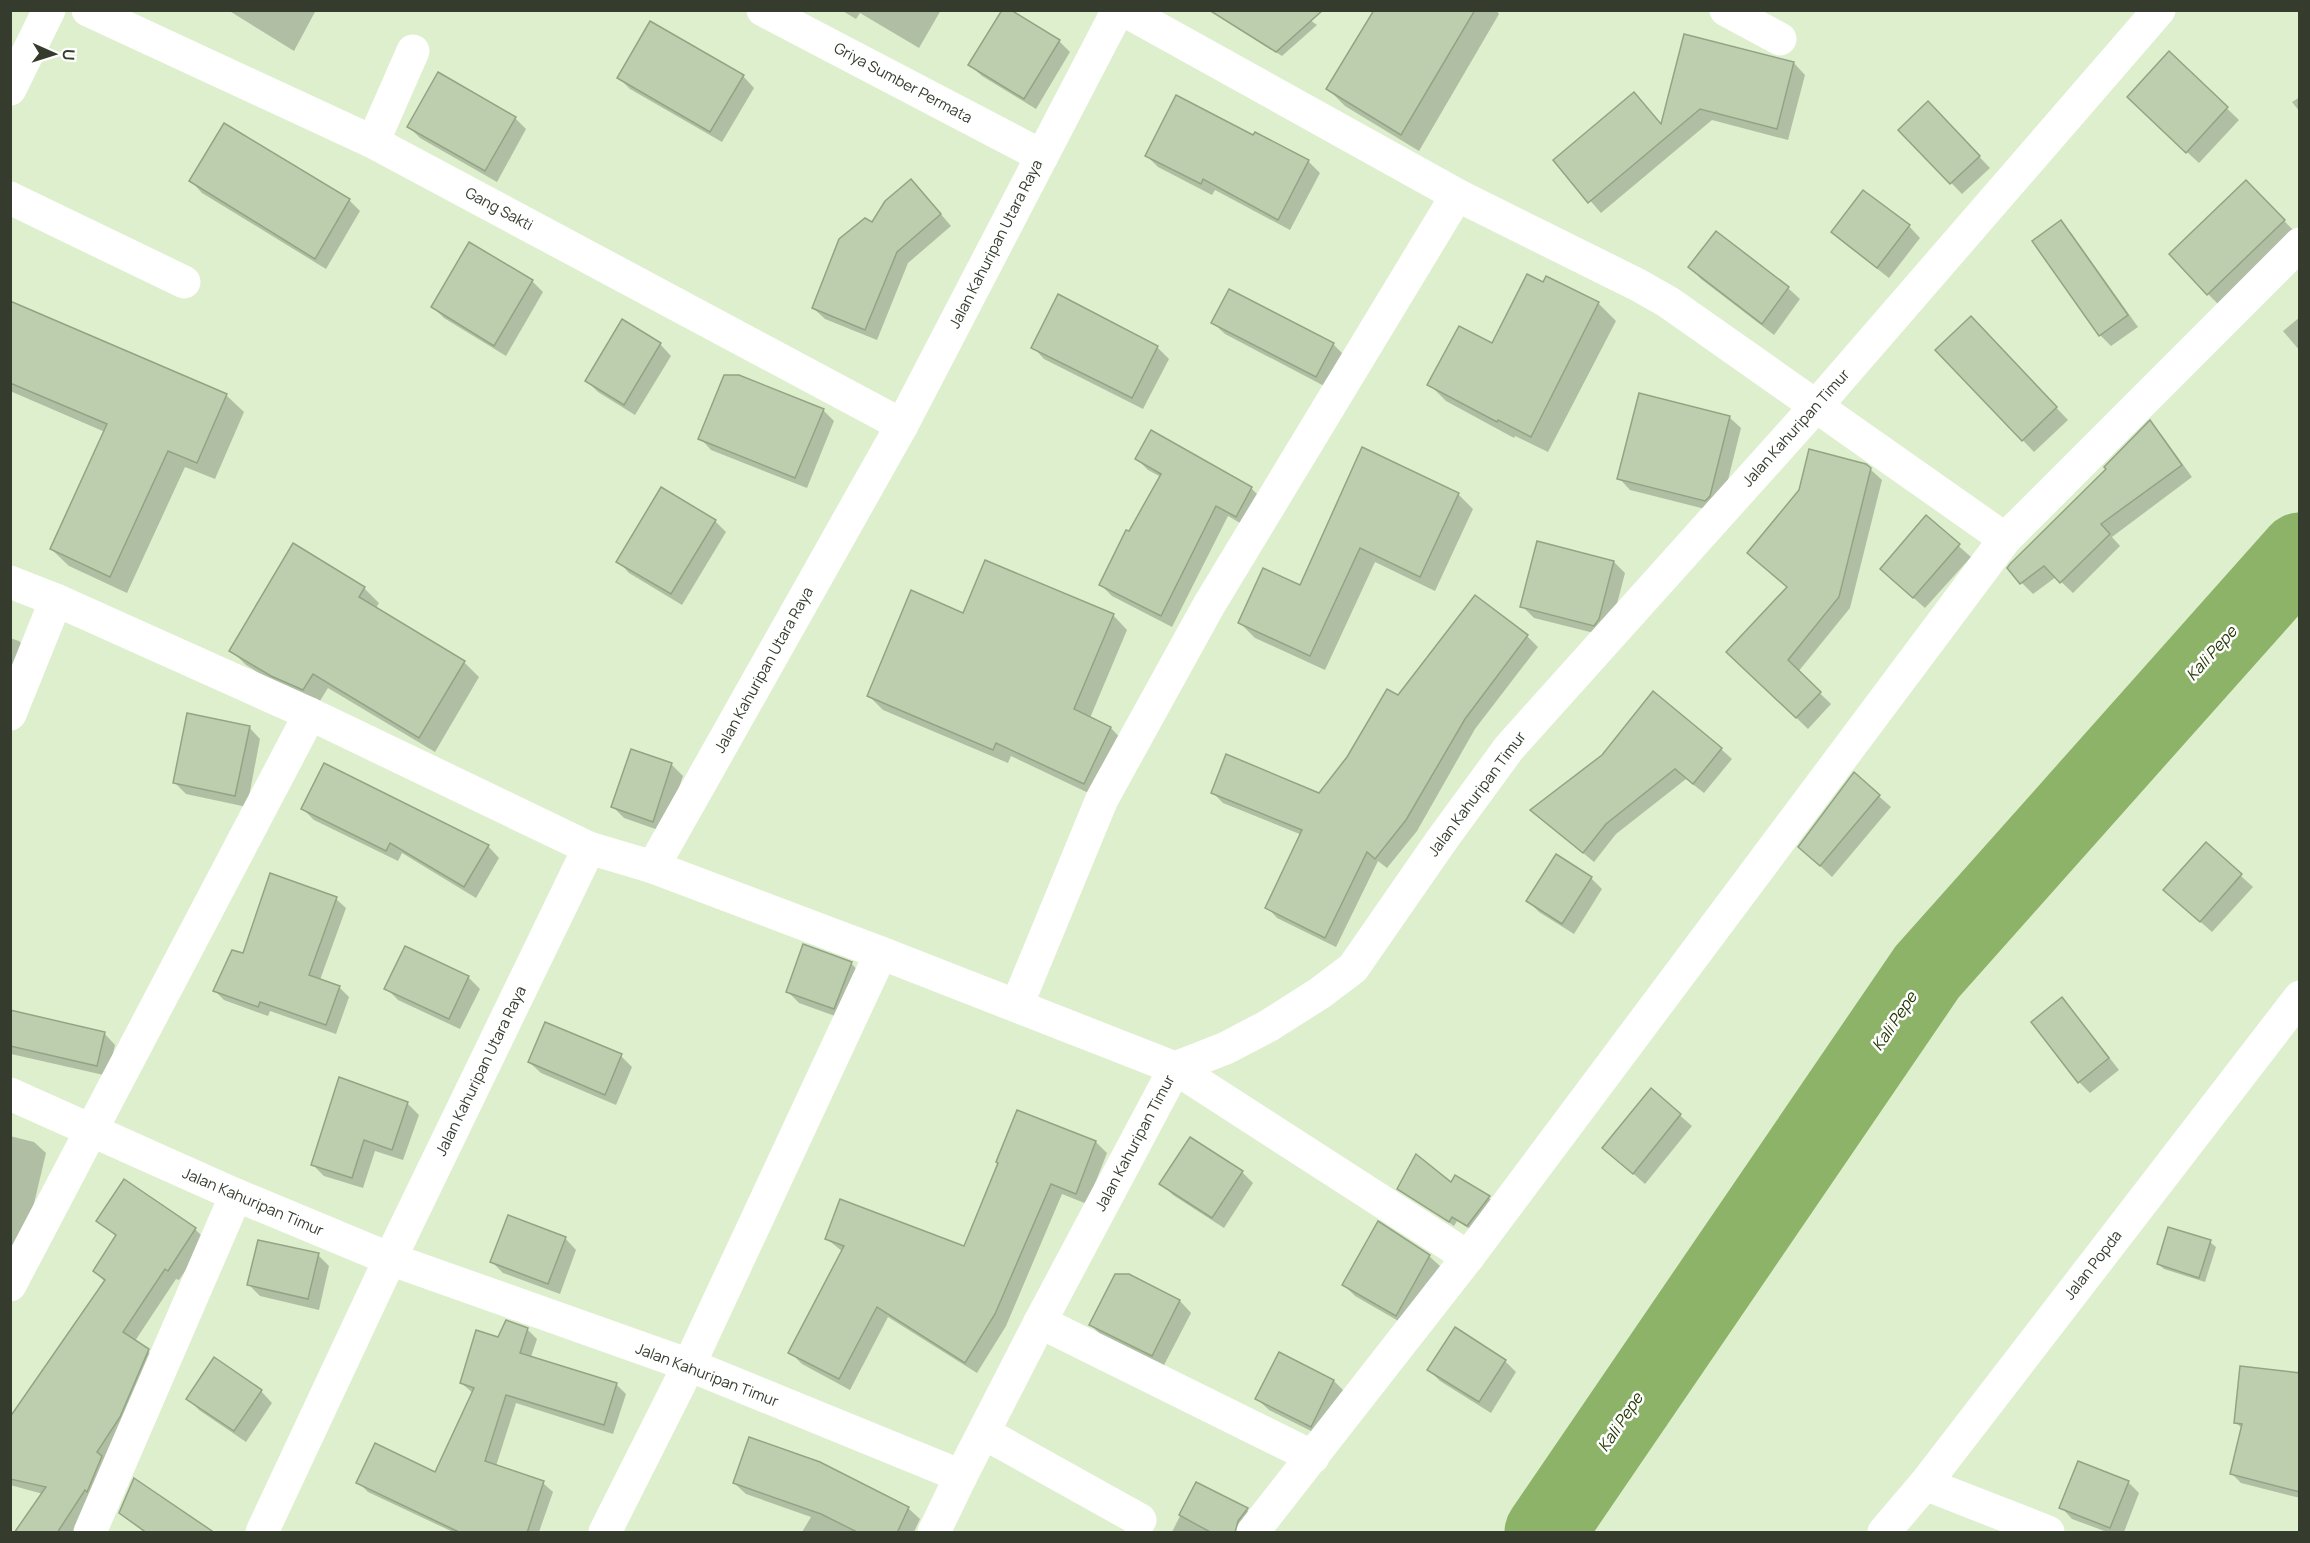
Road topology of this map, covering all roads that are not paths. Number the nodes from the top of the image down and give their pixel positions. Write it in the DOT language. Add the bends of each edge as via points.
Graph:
graph roads {
  1 [pos="49,10"];
  2 [pos="88,10"];
  3 [pos="763,10"];
  4 [pos="1118,10"];
  5 [pos="1124,10"];
  6 [pos="1726,10"];
  7 [pos="2159,10"];
  8 [pos="1780,39"];
  9 [pos="412,51"];
  10 [pos="10,89"];
  11 [pos="373,142"];
  12 [pos="1042,156"];
  13 [pos="1457,195"];
  14 [pos="10,198"];
  15 [pos="2300,244"];
  16 [pos="184,282"];
  17 [pos="1817,405"];
  18 [pos="902,425"];
  19 [pos="2005,538"];
  20 [pos="10,582"];
  21 [pos="56,600"];
  22 [pos="10,714"];
  23 [pos="310,714"];
  24 [pos="589,848"];
  25 [pos="652,867"];
  26 [pos="880,953"];
  27 [pos="2300,997"];
  28 [pos="1017,1005"];
  29 [pos="1175,1068"];
  30 [pos="10,1094"];
  31 [pos="91,1131"];
  32 [pos="236,1195"];
  33 [pos="1468,1257"];
  34 [pos="390,1259"];
  35 [pos="10,1285"];
  36 [pos="1040,1322"];
  37 [pos="689,1365"];
  38 [pos="984,1433"];
  39 [pos="1313,1457"];
  40 [pos="961,1476"];
  41 [pos="1924,1484"];
  42 [pos="1140,1520"];
  43 [pos="90,1533"];
  44 [pos="262,1533"];
  45 [pos="605,1533"];
  46 [pos="934,1533"];
  47 [pos="1253,1533"];
  48 [pos="1884,1533"];
  49 [pos="2048,1533"];
  1 -- 10 [label="street"];
  2 -- 11 [label="street, Gang Sakti"];
  3 -- 12 [label="street, Griya Sumber Permata"];
  4 -- 12 [label="street, Jalan Kahuripan Utara Raya"];
  5 -- 13 [label="street"];
  6 -- 8 [label="street"];
  7 -- 17 [label="street, Jalan Kahuripan Timur"];
  9 -- 11 [label="street"];
  11 -- 18 [label="street, Gang Sakti"];
  12 -- 18 [label="street, Jalan Kahuripan Utara Raya"];
  13 -- 17 [label="street" via="1668,302"];
  13 -- 28 [label="street" via="1209,605 1102,799"];
  14 -- 16 [label="street"];
  15 -- 19 [label="street"];
  17 -- 19 [label="street"];
  17 -- 29 [label="street, Jalan Kahuripan Timur" via="1509,748 1353,968 1268,1026"];
  18 -- 25 [label="street, Jalan Kahuripan Utara Raya"];
  19 -- 33 [label="street"];
  20 -- 21 [label="street"];
  21 -- 22 [label="street"];
  21 -- 23 [label="street"];
  23 -- 24 [label="street"];
  23 -- 31 [label="street"];
  24 -- 25 [label="street"];
  24 -- 34 [label="street, Jalan Kahuripan Utara Raya"];
  25 -- 26 [label="street"];
  26 -- 28 [label="street"];
  26 -- 37 [label="street"];
  27 -- 41 [label="street, Jalan Popda"];
  28 -- 29 [label="street"];
  29 -- 33 [label="street"];
  29 -- 36 [label="street, Jalan Kahuripan Timur"];
  30 -- 31 [label="street, Jalan Kahuripan Timur"];
  31 -- 32 [label="street, Jalan Kahuripan Timur"];
  31 -- 35 [label="street"];
  32 -- 34 [label="street, Jalan Kahuripan Timur"];
  32 -- 43 [label="street"];
  33 -- 39 [label="street"];
  34 -- 37 [label="street, Jalan Kahuripan Timur"];
  34 -- 44 [label="street, Jalan Kahuripan Utara Raya"];
  36 -- 38 [label="street, Jalan Kahuripan Timur"];
  36 -- 39 [label="street"];
  37 -- 40 [label="street, Jalan Kahuripan Timur"];
  37 -- 45 [label="street"];
  38 -- 40 [label="street, Jalan Kahuripan Timur"];
  38 -- 42 [label="street"];
  39 -- 47 [label="street"];
  40 -- 46 [label="street"];
  41 -- 48 [label="street, Jalan Popda"];
  41 -- 49 [label="street"];
}
